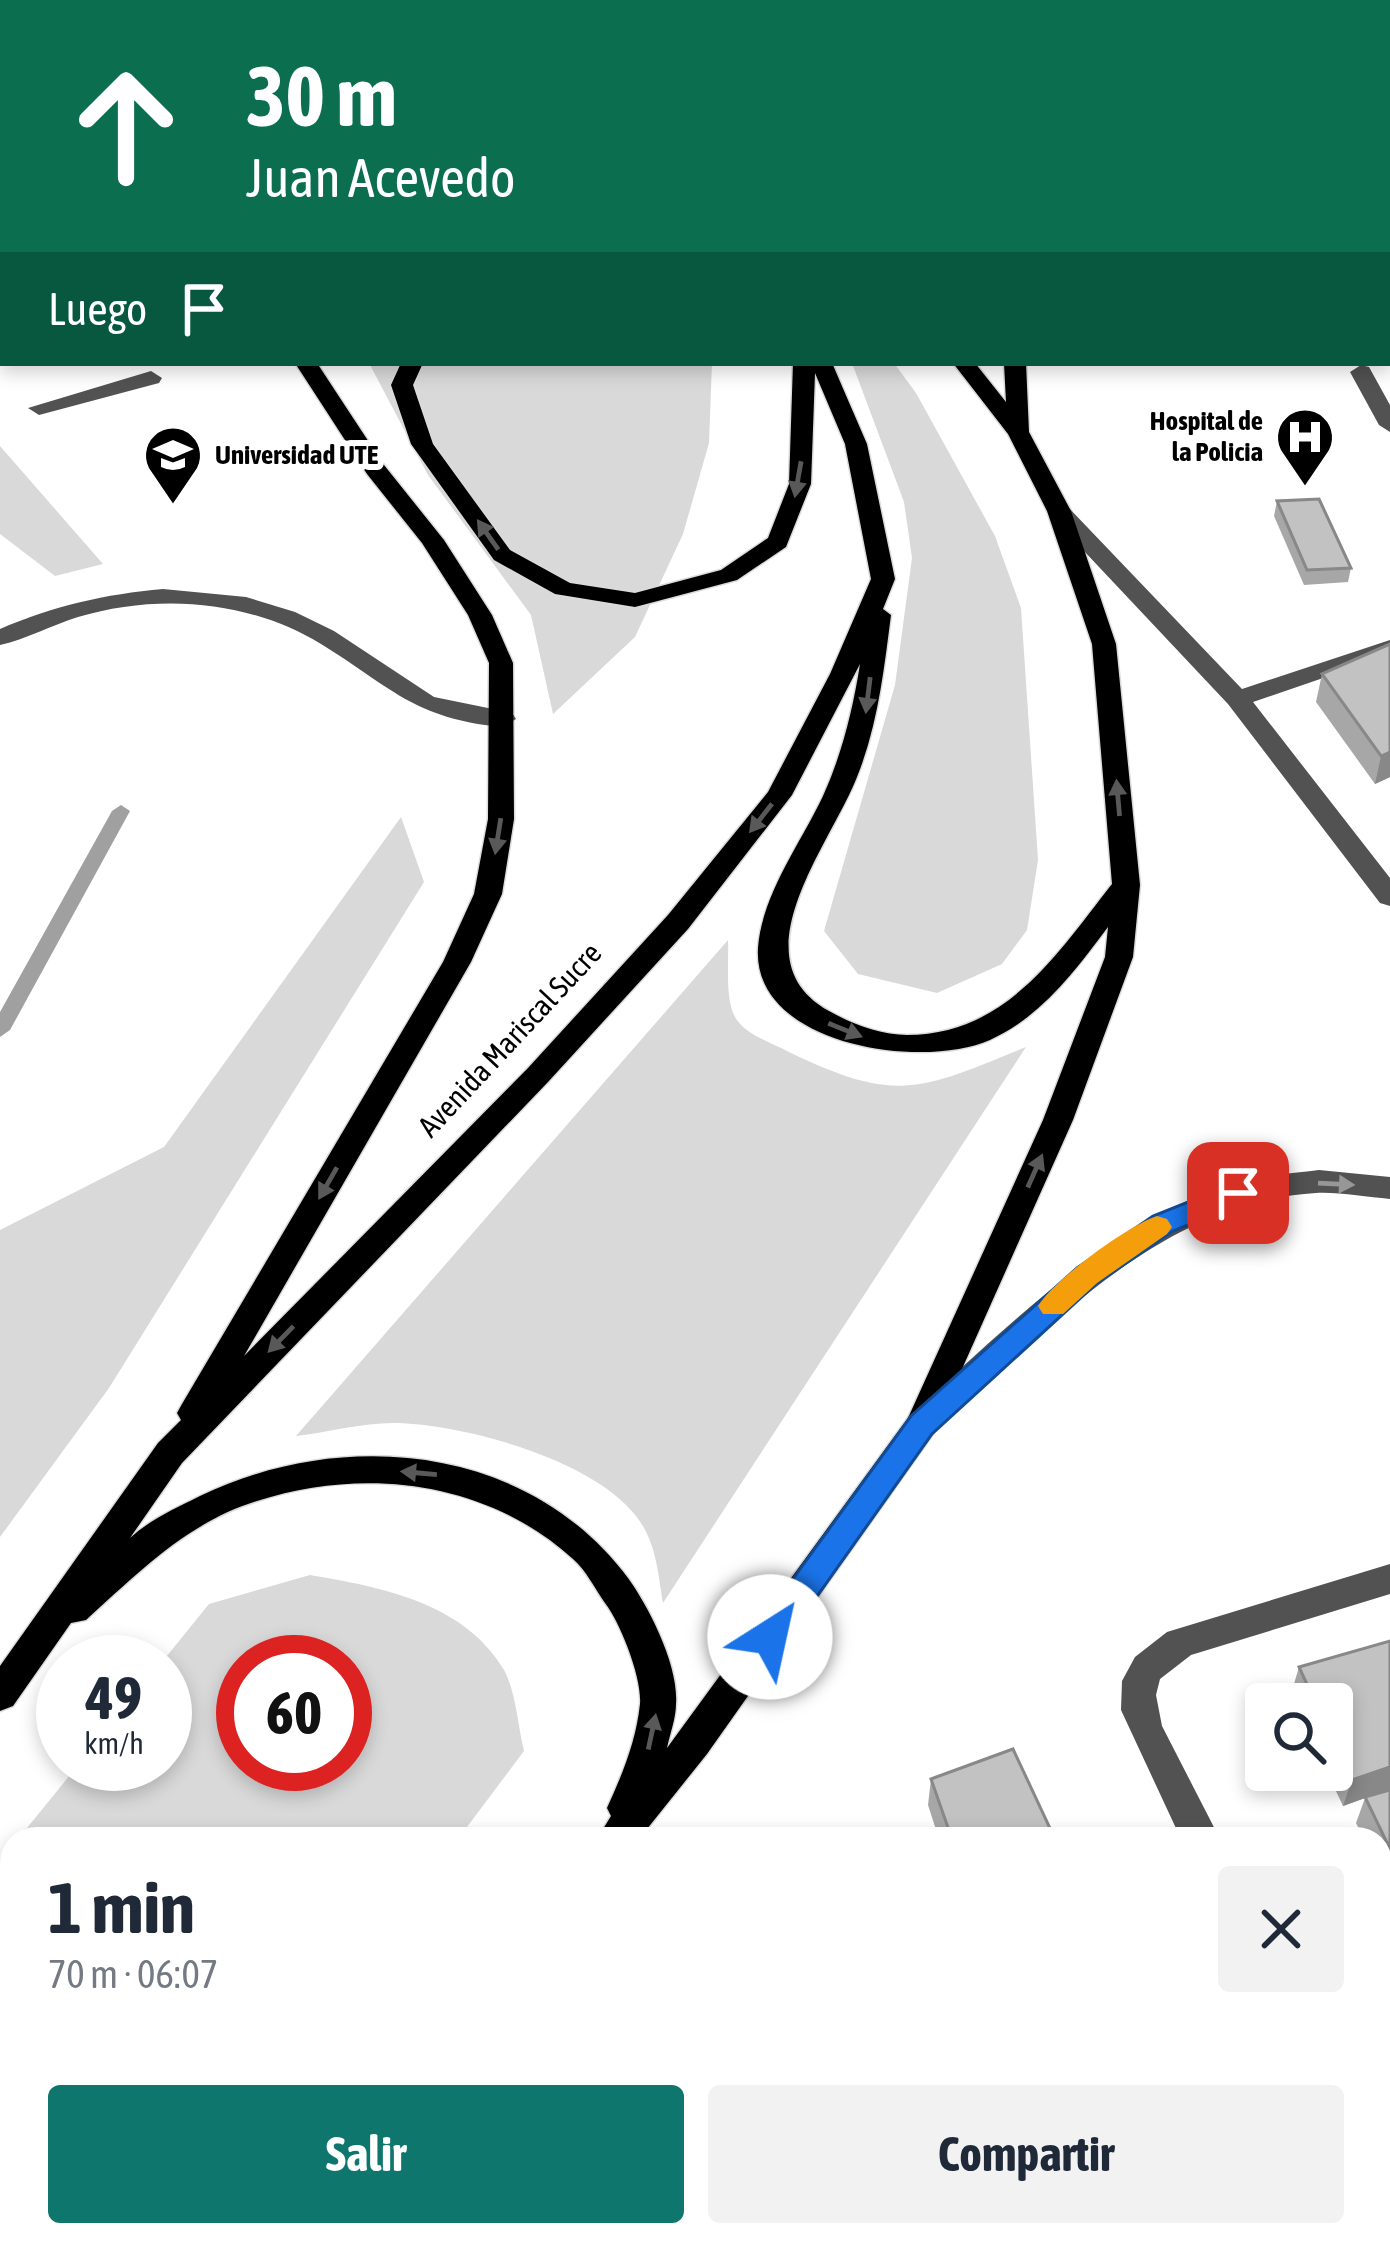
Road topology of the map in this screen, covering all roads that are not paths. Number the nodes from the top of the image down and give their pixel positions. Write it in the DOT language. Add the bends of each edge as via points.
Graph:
graph roads {
  1 [pos="308,366"];
  2 [pos="411,366"];
  3 [pos="804,366"];
  4 [pos="822,366"];
  5 [pos="966,366"];
  6 [pos="1015,366"];
  7 [pos="1358,368"];
  8 [pos="152,379"];
  9 [pos="1390,393"];
  10 [pos="39,408"];
  11 [pos="1390,425"];
  12 [pos="1018,432"];
  13 [pos="1060,511"];
  14 [pos="883,579"];
  15 [pos="0,608"];
  16 [pos="11,632"];
  17 [pos="1390,647"];
  18 [pos="1237,699"];
  19 [pos="503,719"];
  20 [pos="1126,885"];
  21 [pos="1390,897"];
  22 [pos="1390,1188"];
  23 [pos="921,1425"];
  24 [pos="170,1453"];
  25 [pos="1390,1580"];
  26 [pos="27,1653"];
  27 [pos="0,1695"];
  28 [pos="618,1827"];
  29 [pos="622,1827"];
  30 [pos="1195,1827"];
  1 -- 19 [label="main road" via="480,615 501,663"];
  3 -- 2 [label="main road, one-way" via="800,484 778,542 729,575 635,600 564,589 502,555 422,444 402,386"];
  4 -- 14 [label="main road" via="856,444"];
  5 -- 12 [label="main road"];
  6 -- 12 [label="main road"];
  7 -- 9 [label="street"];
  7 -- 11 [label="street"];
  8 -- 10 [label="street"];
  12 -- 13 [label="main road"];
  13 -- 18 [label="street"];
  20 -- 13 [label="main road, one-way" via="1104,644"];
  14 -- 20 [label="main road, one-way" via="866,716 782,909 772,953 785,992 812,1016 857,1036 933,1046 967,1041 1023,1011"];
  14 -- 24 [label="main road, Avenida Mariscal Sucre, one-way" via="778,795 679,922"];
  15 -- 16 [label="street"];
  16 -- 19 [label="street" via="144,596 206,596 276,610 434,710"];
  17 -- 18 [label="street"];
  18 -- 21 [label="street"];
  19 -- 24 [label="main road, one-way" via="501,819 488,894 457,962"];
  23 -- 20 [label="main road, one-way" via="1093,1028 1119,957"];
  23 -- 22 [label="street, one-way" via="1087,1276 1163,1223 1238,1193 1310,1182"];
  23 -- 29 [label="main road" via="694,1742"];
  24 -- 26 [label="main road, Avenida Mariscal Sucre"];
  25 -- 30 [label="street" via="1152,1658 1138,1683 1136,1714"];
  26 -- 27 [label="main road, Avenida Mariscal Sucre"];
  28 -- 26 [label="main road, one-way" via="642,1780 659,1700 636,1617 586,1550 516,1500 432,1472 339,1468 247,1489 161,1531"];
}
